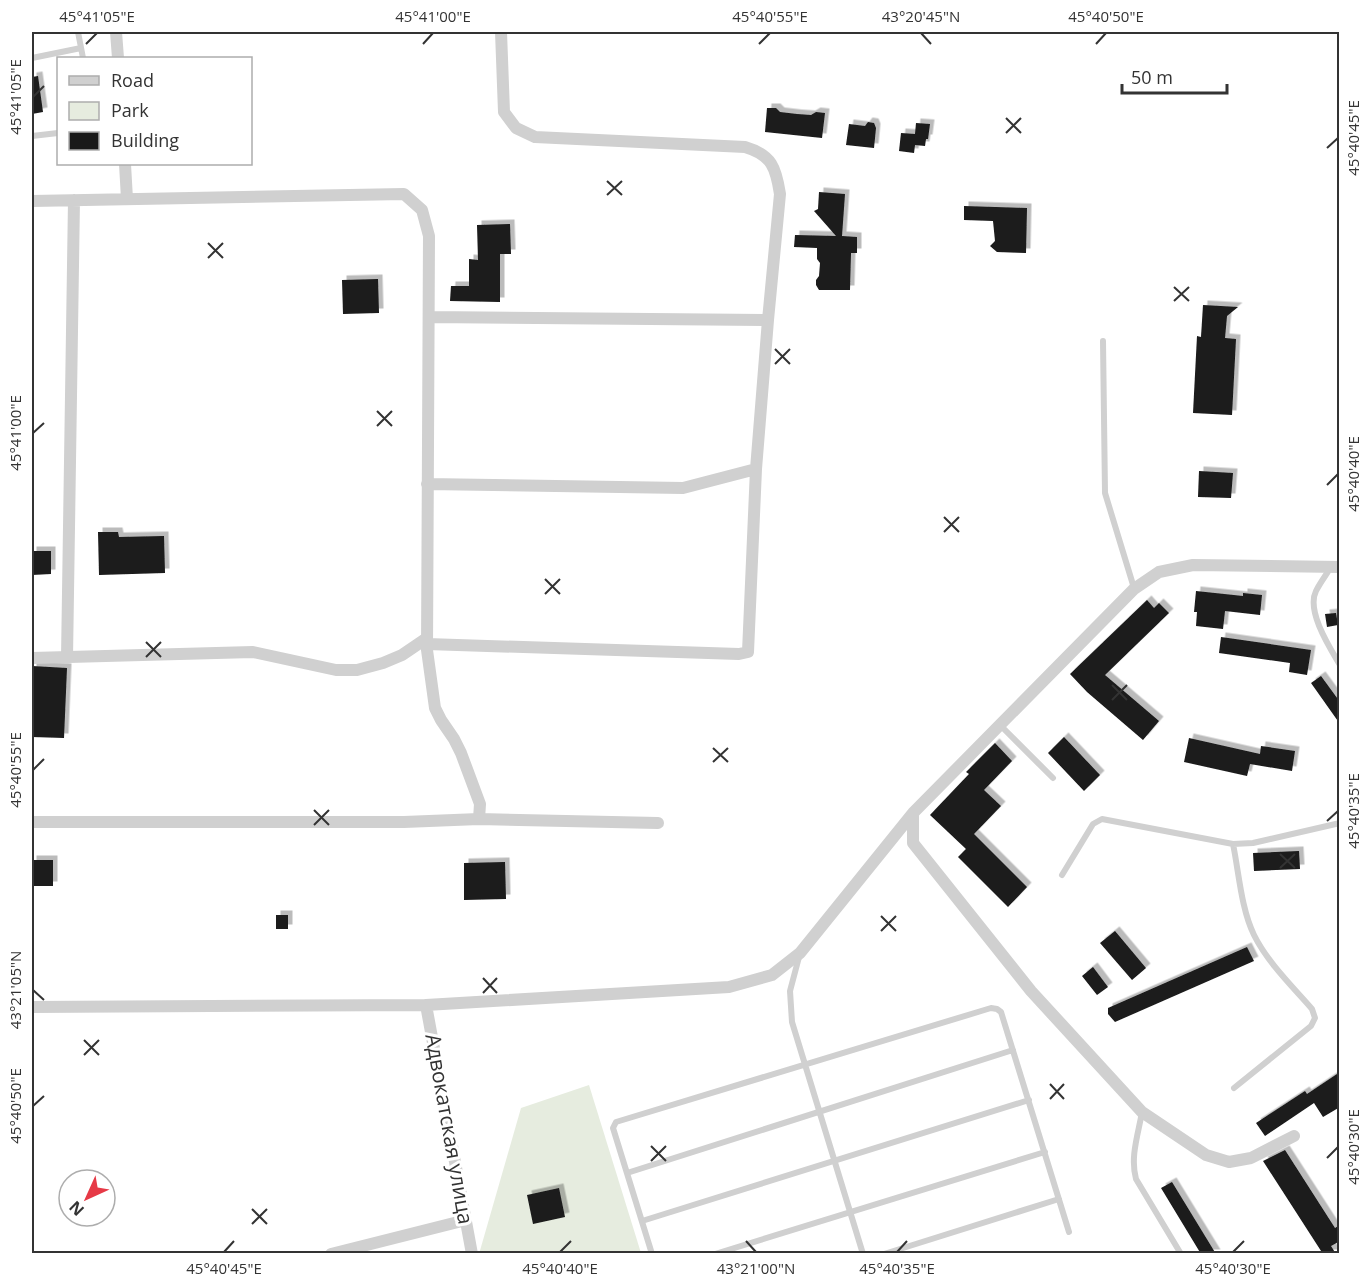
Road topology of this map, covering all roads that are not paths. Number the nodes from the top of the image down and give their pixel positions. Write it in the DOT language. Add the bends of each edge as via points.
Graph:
graph roads {
  1 [pos="78,32"];
  2 [pos="116,32"];
  3 [pos="501,32"];
  4 [pos="81,48"];
  5 [pos="83,57"];
  6 [pos="118,57"];
  7 [pos="32,58"];
  8 [pos="57,133"];
  9 [pos="32,136"];
  10 [pos="125,165"];
  11 [pos="127,199"];
  12 [pos="74,200"];
  13 [pos="32,201"];
  14 [pos="429,317"];
  15 [pos="768,320"];
  16 [pos="1103,341"];
  17 [pos="756,469"];
  18 [pos="427,484"];
  19 [pos="1335,567"];
  20 [pos="1134,589"];
  21 [pos="427,641"];
  22 [pos="32,658"];
  23 [pos="67,658"];
  24 [pos="1340,665"];
  25 [pos="1000,725"];
  26 [pos="1053,778"];
  27 [pos="913,813"];
  28 [pos="479,819"];
  29 [pos="32,822"];
  30 [pos="658,823"];
  31 [pos="1340,823"];
  32 [pos="1233,844"];
  33 [pos="1062,875"];
  34 [pos="800,953"];
  35 [pos="426,1005"];
  36 [pos="32,1007"];
  37 [pos="1013,1050"];
  38 [pos="805,1064"];
  39 [pos="1234,1088"];
  40 [pos="1029,1100"];
  41 [pos="820,1112"];
  42 [pos="1142,1112"];
  43 [pos="1294,1136"];
  44 [pos="1045,1152"];
  45 [pos="835,1161"];
  46 [pos="627,1173"];
  47 [pos="1059,1199"];
  48 [pos="851,1212"];
  49 [pos="466,1220"];
  50 [pos="642,1221"];
  51 [pos="1069,1232"];
  52 [pos="331,1254"];
  53 [pos="472,1254"];
  54 [pos="652,1254"];
  55 [pos="715,1254"];
  56 [pos="863,1254"];
  57 [pos="884,1254"];
  58 [pos="1181,1254"];
  1 -- 4 [label="lane"];
  2 -- 6 [label="street"];
  3 -- 15 [label="street" via="504,112 516,128 536,137 745,147 761,152 772,163 780,194"];
  4 -- 5 [label="lane"];
  4 -- 7 [label="lane"];
  8 -- 9 [label="lane"];
  10 -- 11 [label="street"];
  11 -- 12 [label="street"];
  11 -- 14 [label="street" via="404,194 422,210 429,236"];
  12 -- 13 [label="street"];
  12 -- 23 [label="street"];
  14 -- 15 [label="street"];
  14 -- 18 [label="street"];
  15 -- 17 [label="street"];
  16 -- 20 [label="lane" via="1106,493"];
  17 -- 18 [label="street" via="683,488"];
  17 -- 21 [label="street" via="748,652"];
  18 -- 21 [label="street"];
  19 -- 20 [label="street" via="1193,565 1159,572"];
  19 -- 24 [label="lane" via="1314,593 1314,607"];
  20 -- 25 [label="street"];
  21 -- 23 [label="street" via="383,663 357,670 336,670 253,652"];
  21 -- 28 [label="street" via="435,708 461,753 480,804"];
  22 -- 23 [label="street"];
  25 -- 26 [label="lane"];
  25 -- 27 [label="street"];
  27 -- 34 [label="street"];
  27 -- 42 [label="street" via="913,843 1031,991"];
  28 -- 29 [label="street"];
  28 -- 30 [label="street"];
  31 -- 32 [label="lane"];
  32 -- 33 [label="lane" via="1102,819 1094,824"];
  32 -- 39 [label="lane" via="1254,935 1315,1018 1311,1026"];
  34 -- 35 [label="street" via="772,975 729,987"];
  34 -- 38 [label="lane" via="790,991 792,1022"];
  35 -- 36 [label="street"];
  35 -- 49 [label="street, Адвокатская улица"];
  37 -- 38 [label="lane" via="1001,1012 991,1008"];
  37 -- 40 [label="lane"];
  37 -- 41 [label="lane"];
  38 -- 41 [label="lane"];
  38 -- 46 [label="lane" via="616,1122 613,1128"];
  40 -- 44 [label="lane"];
  40 -- 45 [label="lane"];
  41 -- 45 [label="lane"];
  41 -- 46 [label="lane"];
  42 -- 43 [label="street" via="1206,1155 1229,1162 1251,1158"];
  42 -- 58 [label="lane" via="1133,1156 1136,1179"];
  44 -- 47 [label="lane"];
  44 -- 48 [label="lane"];
  45 -- 48 [label="lane"];
  45 -- 50 [label="lane"];
  46 -- 50 [label="lane"];
  47 -- 51 [label="lane"];
  47 -- 57 [label="lane"];
  48 -- 55 [label="lane"];
  48 -- 56 [label="lane"];
  49 -- 52 [label="street"];
  49 -- 53 [label="street, Адвокатская улица"];
  50 -- 54 [label="lane"];
}
